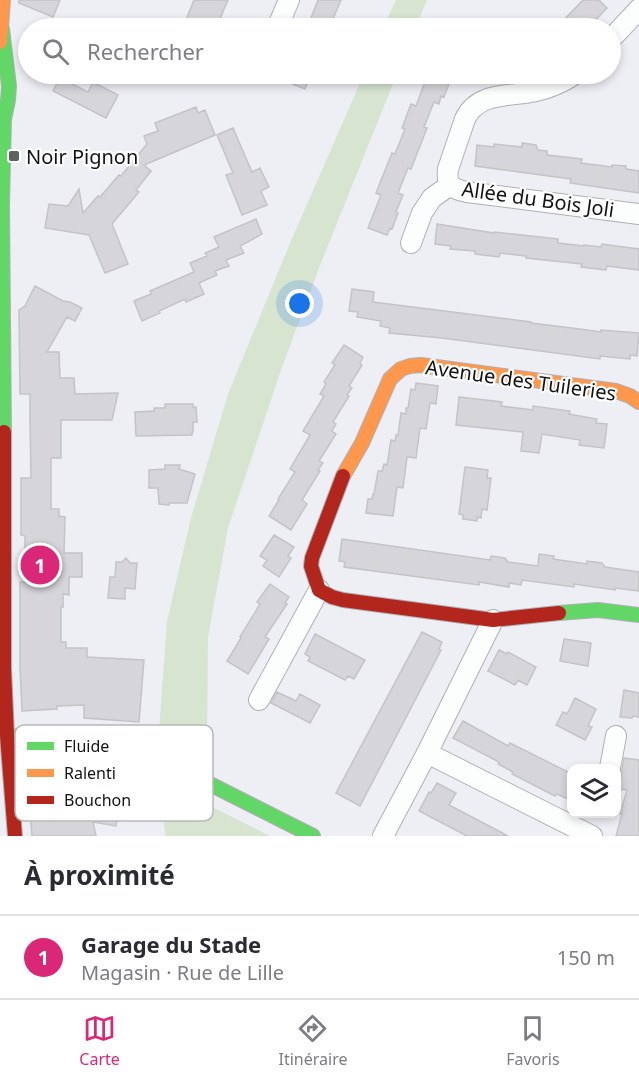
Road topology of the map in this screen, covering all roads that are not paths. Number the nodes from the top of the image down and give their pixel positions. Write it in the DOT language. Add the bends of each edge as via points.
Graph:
graph roads {
  1 [pos="3,0"];
  2 [pos="289,0"];
  3 [pos="639,9"];
  4 [pos="281,18"];
  5 [pos="621,28"];
  6 [pos="1,36"];
  7 [pos="558,84"];
  8 [pos="450,185"];
  9 [pos="639,214"];
  10 [pos="411,243"];
  11 [pos="636,394"];
  12 [pos="319,590"];
  13 [pos="639,615"];
  14 [pos="493,620"];
  15 [pos="259,700"];
  16 [pos="3,734"];
  17 [pos="616,736"];
  18 [pos="427,753"];
  19 [pos="611,764"];
  20 [pos="213,786"];
  21 [pos="587,826"];
  22 [pos="15,836"];
  23 [pos="313,836"];
  24 [pos="383,836"];
  1 -- 6 [label="street"];
  2 -- 4 [label="street"];
  3 -- 5 [label="street"];
  6 -- 16 [label="street" via="9,86 4,119 2,205"];
  7 -- 8 [label="street, Allée du Bois Joli" via="539,91 491,98 474,106 465,119 448,169"];
  8 -- 9 [label="street, Allée du Bois Joli" via="467,192"];
  8 -- 10 [label="street" via="432,198"];
  11 -- 12 [label="street, Avenue des Tuileries" via="421,365 399,370 387,384 342,478 315,550 311,566"];
  12 -- 14 [label="street" via="343,600"];
  12 -- 15 [label="street"];
  13 -- 14 [label="street" via="585,610"];
  14 -- 18 [label="street"];
  16 -- 22 [label="street"];
  17 -- 19 [label="street"];
  18 -- 21 [label="street"];
  18 -- 24 [label="street"];
  20 -- 23 [label="street"];
}
